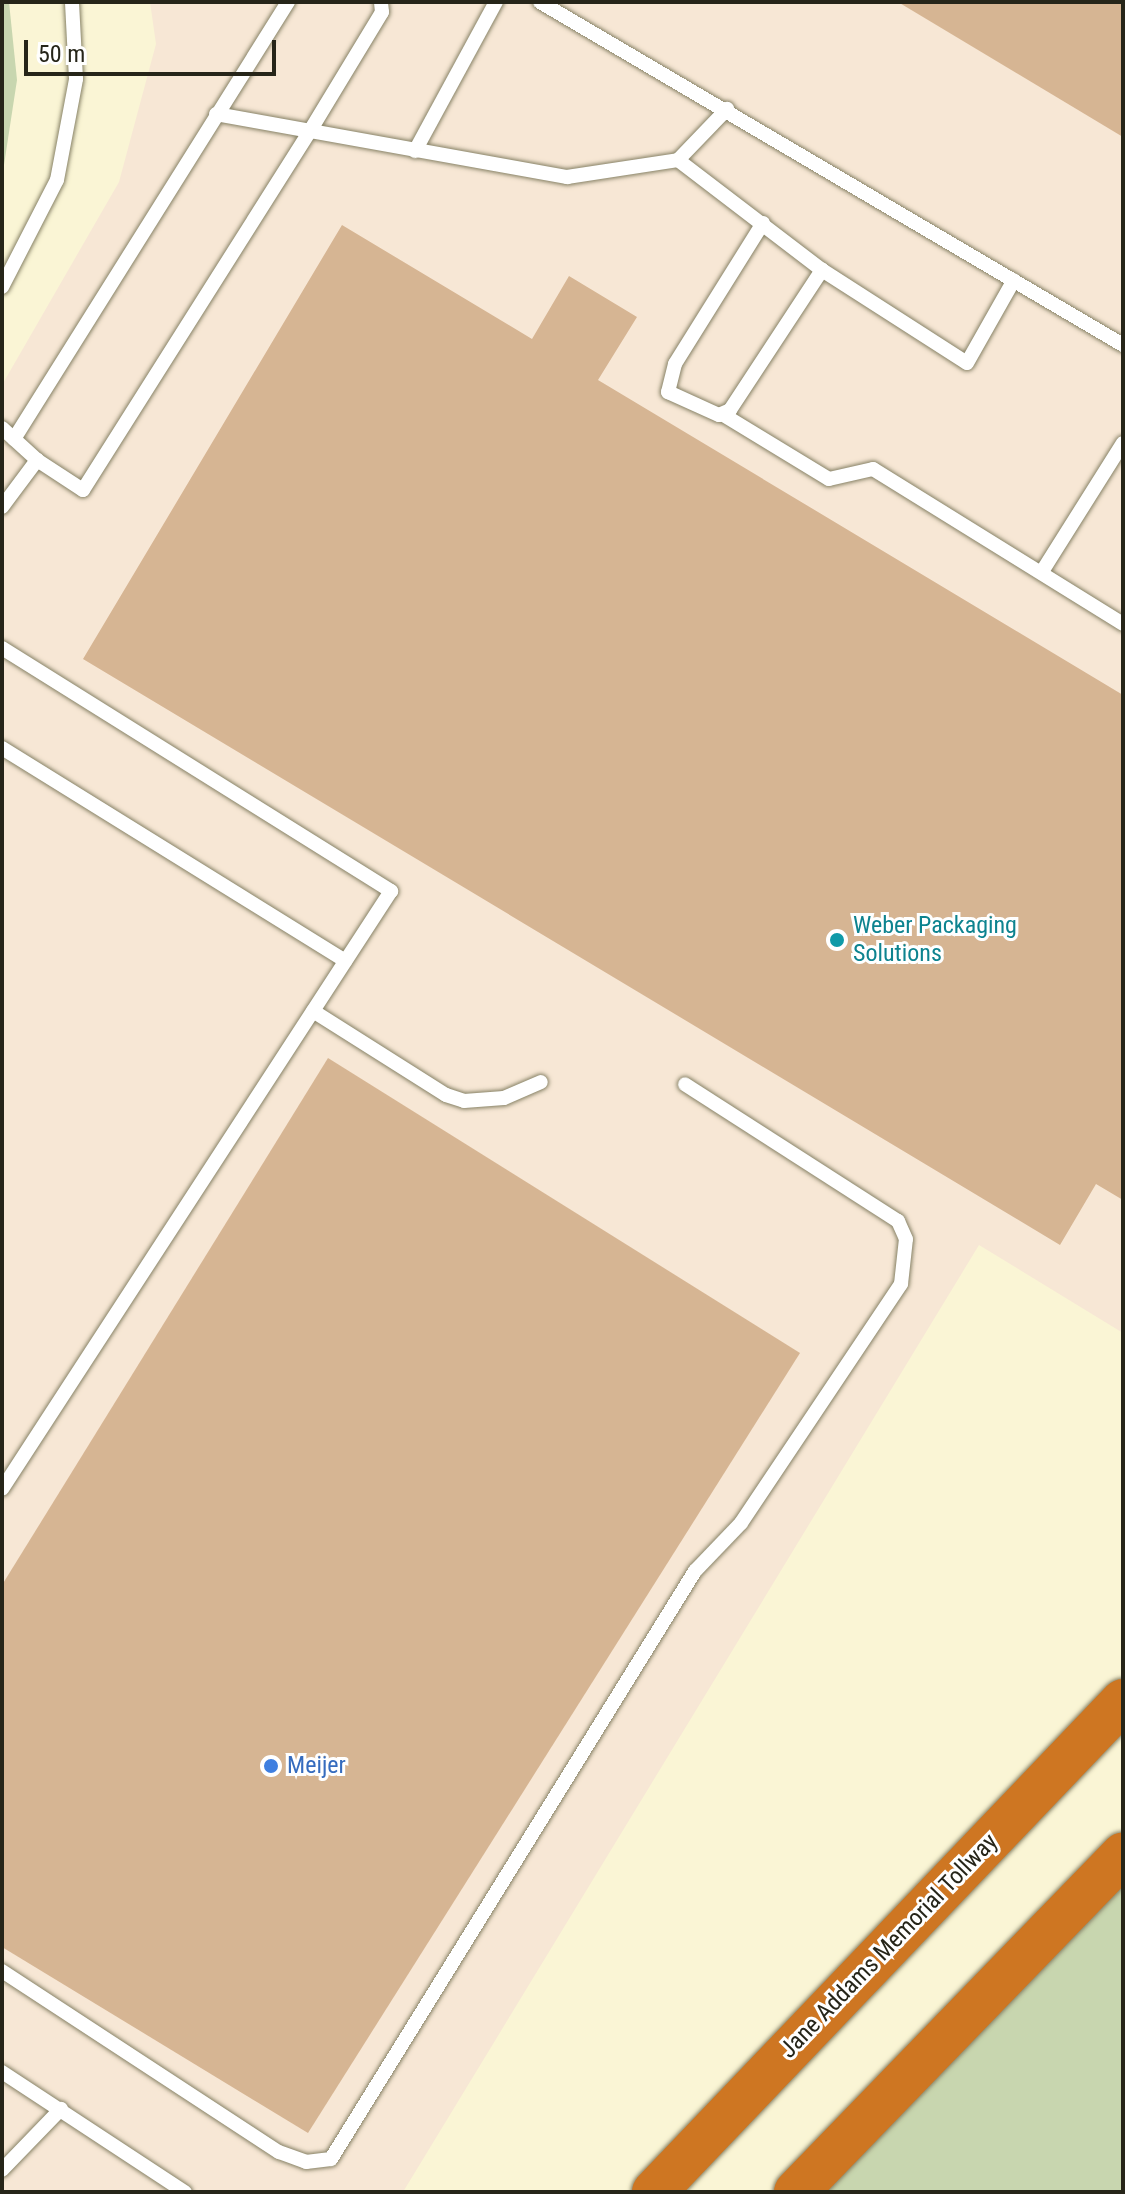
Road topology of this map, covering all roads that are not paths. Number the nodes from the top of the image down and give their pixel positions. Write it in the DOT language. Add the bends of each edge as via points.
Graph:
graph roads {
  1 [pos="72,2"];
  2 [pos="288,2"];
  3 [pos="381,2"];
  4 [pos="496,2"];
  5 [pos="540,2"];
  6 [pos="727,109"];
  7 [pos="216,114"];
  8 [pos="310,131"];
  9 [pos="415,151"];
  10 [pos="678,160"];
  11 [pos="763,223"];
  12 [pos="822,270"];
  13 [pos="1014,280"];
  14 [pos="2,287"];
  15 [pos="1123,345"];
  16 [pos="722,414"];
  17 [pos="2,428"];
  18 [pos="14,439"];
  19 [pos="1123,443"];
  20 [pos="37,460"];
  21 [pos="2,507"];
  22 [pos="1043,570"];
  23 [pos="1123,605"];
  24 [pos="1119,621"];
  25 [pos="2,648"];
  26 [pos="2,748"];
  27 [pos="345,961"];
  28 [pos="313,1011"];
  29 [pos="541,1082"];
  30 [pos="685,1084"];
  31 [pos="2,1489"];
  32 [pos="1123,1701"];
  33 [pos="1123,1854"];
  34 [pos="2,1971"];
  35 [pos="2,2072"];
  36 [pos="61,2109"];
  37 [pos="2,2170"];
  38 [pos="185,2192"];
  39 [pos="654,2192"];
  40 [pos="796,2192"];
  1 -- 14 [label="lane" via="76,79 57,180"];
  2 -- 7 [label="lane"];
  3 -- 8 [label="lane" via="382,12"];
  4 -- 9 [label="lane"];
  5 -- 6 [label="lane"];
  6 -- 10 [label="lane"];
  6 -- 13 [label="lane"];
  7 -- 8 [label="lane"];
  7 -- 18 [label="lane"];
  8 -- 9 [label="lane"];
  8 -- 20 [label="lane" via="83,490"];
  9 -- 10 [label="lane" via="567,177"];
  10 -- 11 [label="lane"];
  11 -- 12 [label="lane"];
  11 -- 16 [label="lane" via="675,364 668,392 691,406"];
  12 -- 13 [label="lane" via="967,363"];
  12 -- 16 [label="lane" via="743,395"];
  13 -- 15 [label="lane"];
  16 -- 22 [label="lane" via="829,479 873,469"];
  17 -- 18 [label="lane"];
  18 -- 20 [label="lane"];
  19 -- 22 [label="lane"];
  20 -- 21 [label="lane"];
  22 -- 24 [label="lane"];
  23 -- 24 [label="lane"];
  25 -- 27 [label="lane" via="391,891"];
  26 -- 27 [label="lane"];
  27 -- 28 [label="lane"];
  28 -- 29 [label="lane" via="446,1095 464,1101 504,1098"];
  28 -- 31 [label="lane"];
  30 -- 34 [label="lane" via="898,1221 906,1239 901,1284 741,1523 695,1571 331,2159 306,2162 279,2152"];
  32 -- 39 [label="highway, Jane Addams Memorial Tollway"];
  33 -- 40 [label="highway"];
  35 -- 36 [label="lane"];
  36 -- 37 [label="lane"];
  36 -- 38 [label="lane"];
}
